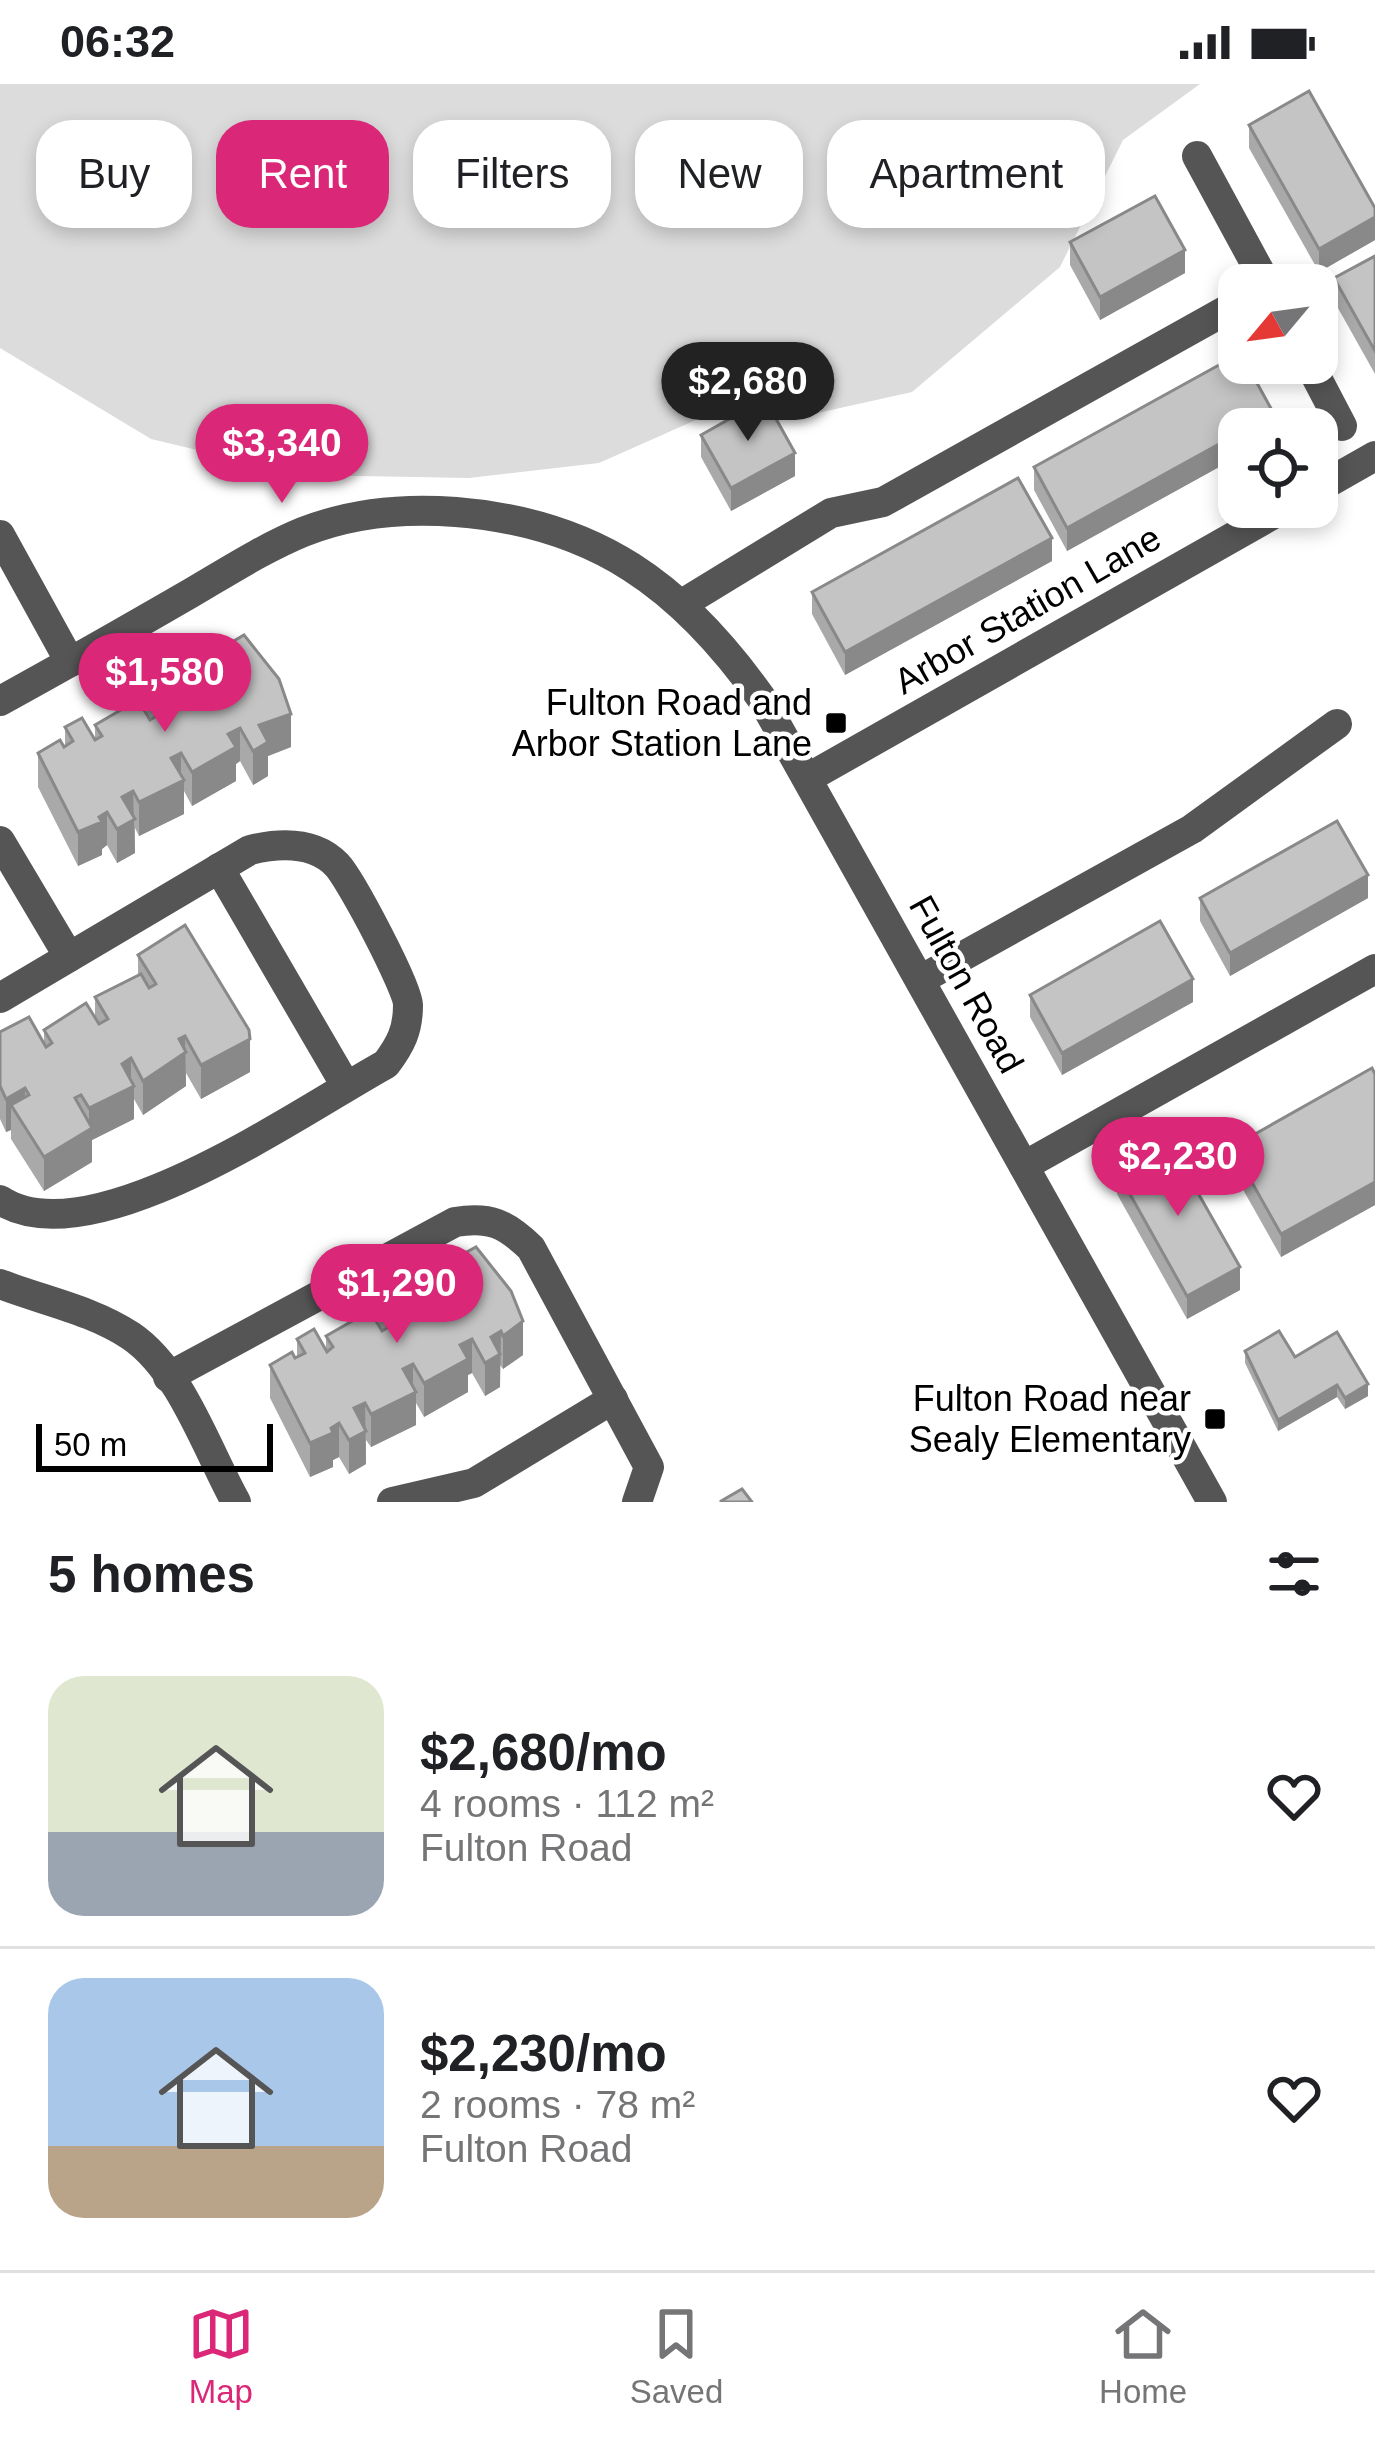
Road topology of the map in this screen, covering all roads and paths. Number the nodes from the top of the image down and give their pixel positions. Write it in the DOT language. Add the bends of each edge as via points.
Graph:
graph roads {
  1 [pos="1197,156"];
  2 [pos="1256,264"];
  3 [pos="1218,314"];
  4 [pos="1320,384"];
  5 [pos="1342,426"];
  6 [pos="1375,456"];
  7 [pos="1338,477"];
  8 [pos="1249,528"];
  9 [pos="0,535"];
  10 [pos="682,604"];
  11 [pos="70,662"];
  12 [pos="0,701"];
  13 [pos="1337,724"];
  14 [pos="808,778"];
  15 [pos="0,841"];
  16 [pos="219,868"];
  17 [pos="69,957"];
  18 [pos="1375,969"];
  19 [pos="920,980"];
  20 [pos="0,998"];
  21 [pos="346,1086"];
  22 [pos="1024,1166"];
  23 [pos="0,1200"];
  24 [pos="0,1284"];
  25 [pos="168,1377"];
  26 [pos="613,1399"];
  27 [pos="236,1502"];
  28 [pos="392,1502"];
  29 [pos="637,1502"];
  30 [pos="1212,1502"];
  1 -- 2 [label="street"];
  3 -- 10 [label="street" via="883,502 831,514"];
  4 -- 5 [label="street"];
  6 -- 7 [label="street"];
  8 -- 14 [label="street, Arbor Station Lane"];
  9 -- 11 [label="street"];
  10 -- 11 [label="street, Fulton Road" via="602,547 547,526 489,514 389,512 343,520 259,555"];
  10 -- 14 [label="street, Fulton Road" via="732,656"];
  11 -- 12 [label="street, Fulton Road"];
  13 -- 19 [label="street" via="1192,829"];
  14 -- 19 [label="street, Fulton Road"];
  15 -- 17 [label="street"];
  16 -- 17 [label="street"];
  16 -- 21 [label="street"];
  16 -- 21 [label="street" via="278,844 310,848 337,866 409,999 405,1039 386,1064"];
  17 -- 20 [label="street"];
  18 -- 22 [label="street"];
  19 -- 22 [label="street, Fulton Road"];
  21 -- 23 [label="street" via="170,1185 108,1209 61,1214"];
  22 -- 30 [label="street, Fulton Road"];
  24 -- 25 [label="street" via="131,1336"];
  25 -- 26 [label="street" via="454,1222 480,1218 507,1225 531,1248"];
  25 -- 27 [label="street"];
  26 -- 28 [label="street" via="474,1484"];
  26 -- 29 [label="street" via="649,1467"];
}
